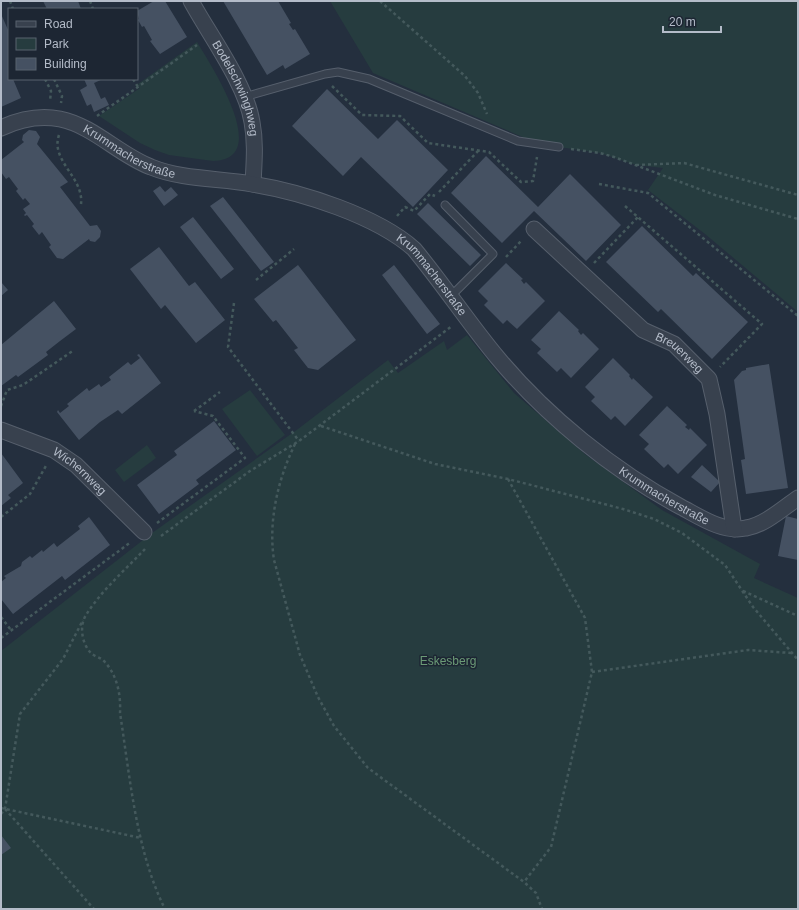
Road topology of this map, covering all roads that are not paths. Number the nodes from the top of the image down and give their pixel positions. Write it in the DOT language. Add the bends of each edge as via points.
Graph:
graph roads {
  1 [pos="191,1"];
  2 [pos="244,97"];
  3 [pos="1,128"];
  4 [pos="559,147"];
  5 [pos="253,184"];
  6 [pos="445,205"];
  7 [pos="534,229"];
  8 [pos="450,297"];
  9 [pos="1,430"];
  10 [pos="798,498"];
  11 [pos="734,529"];
  12 [pos="146,539"];
  1 -- 2 [label="street, Bodelschwinghweg"];
  2 -- 4 [label="lane" via="338,72 369,79 518,141"];
  2 -- 5 [label="street, Bodelschwinghweg" via="252,121 255,145"];
  3 -- 5 [label="street, Krummacherstraße" via="20,120 57,119 82,126 129,157 151,167 174,174"];
  5 -- 8 [label="street, Krummacherstraße" via="311,199 385,227 414,249"];
  6 -- 8 [label="lane" via="493,254"];
  7 -- 11 [label="street, Breuerweg" via="643,330 674,344 709,379 718,414"];
  8 -- 11 [label="street, Krummacherstraße" via="498,358 545,407 606,459 658,494 712,523"];
  9 -- 12 [label="street, Wichernweg" via="54,450 83,470"];
  10 -- 11 [label="street, Krummacherstraße" via="761,522 747,528"];
}
